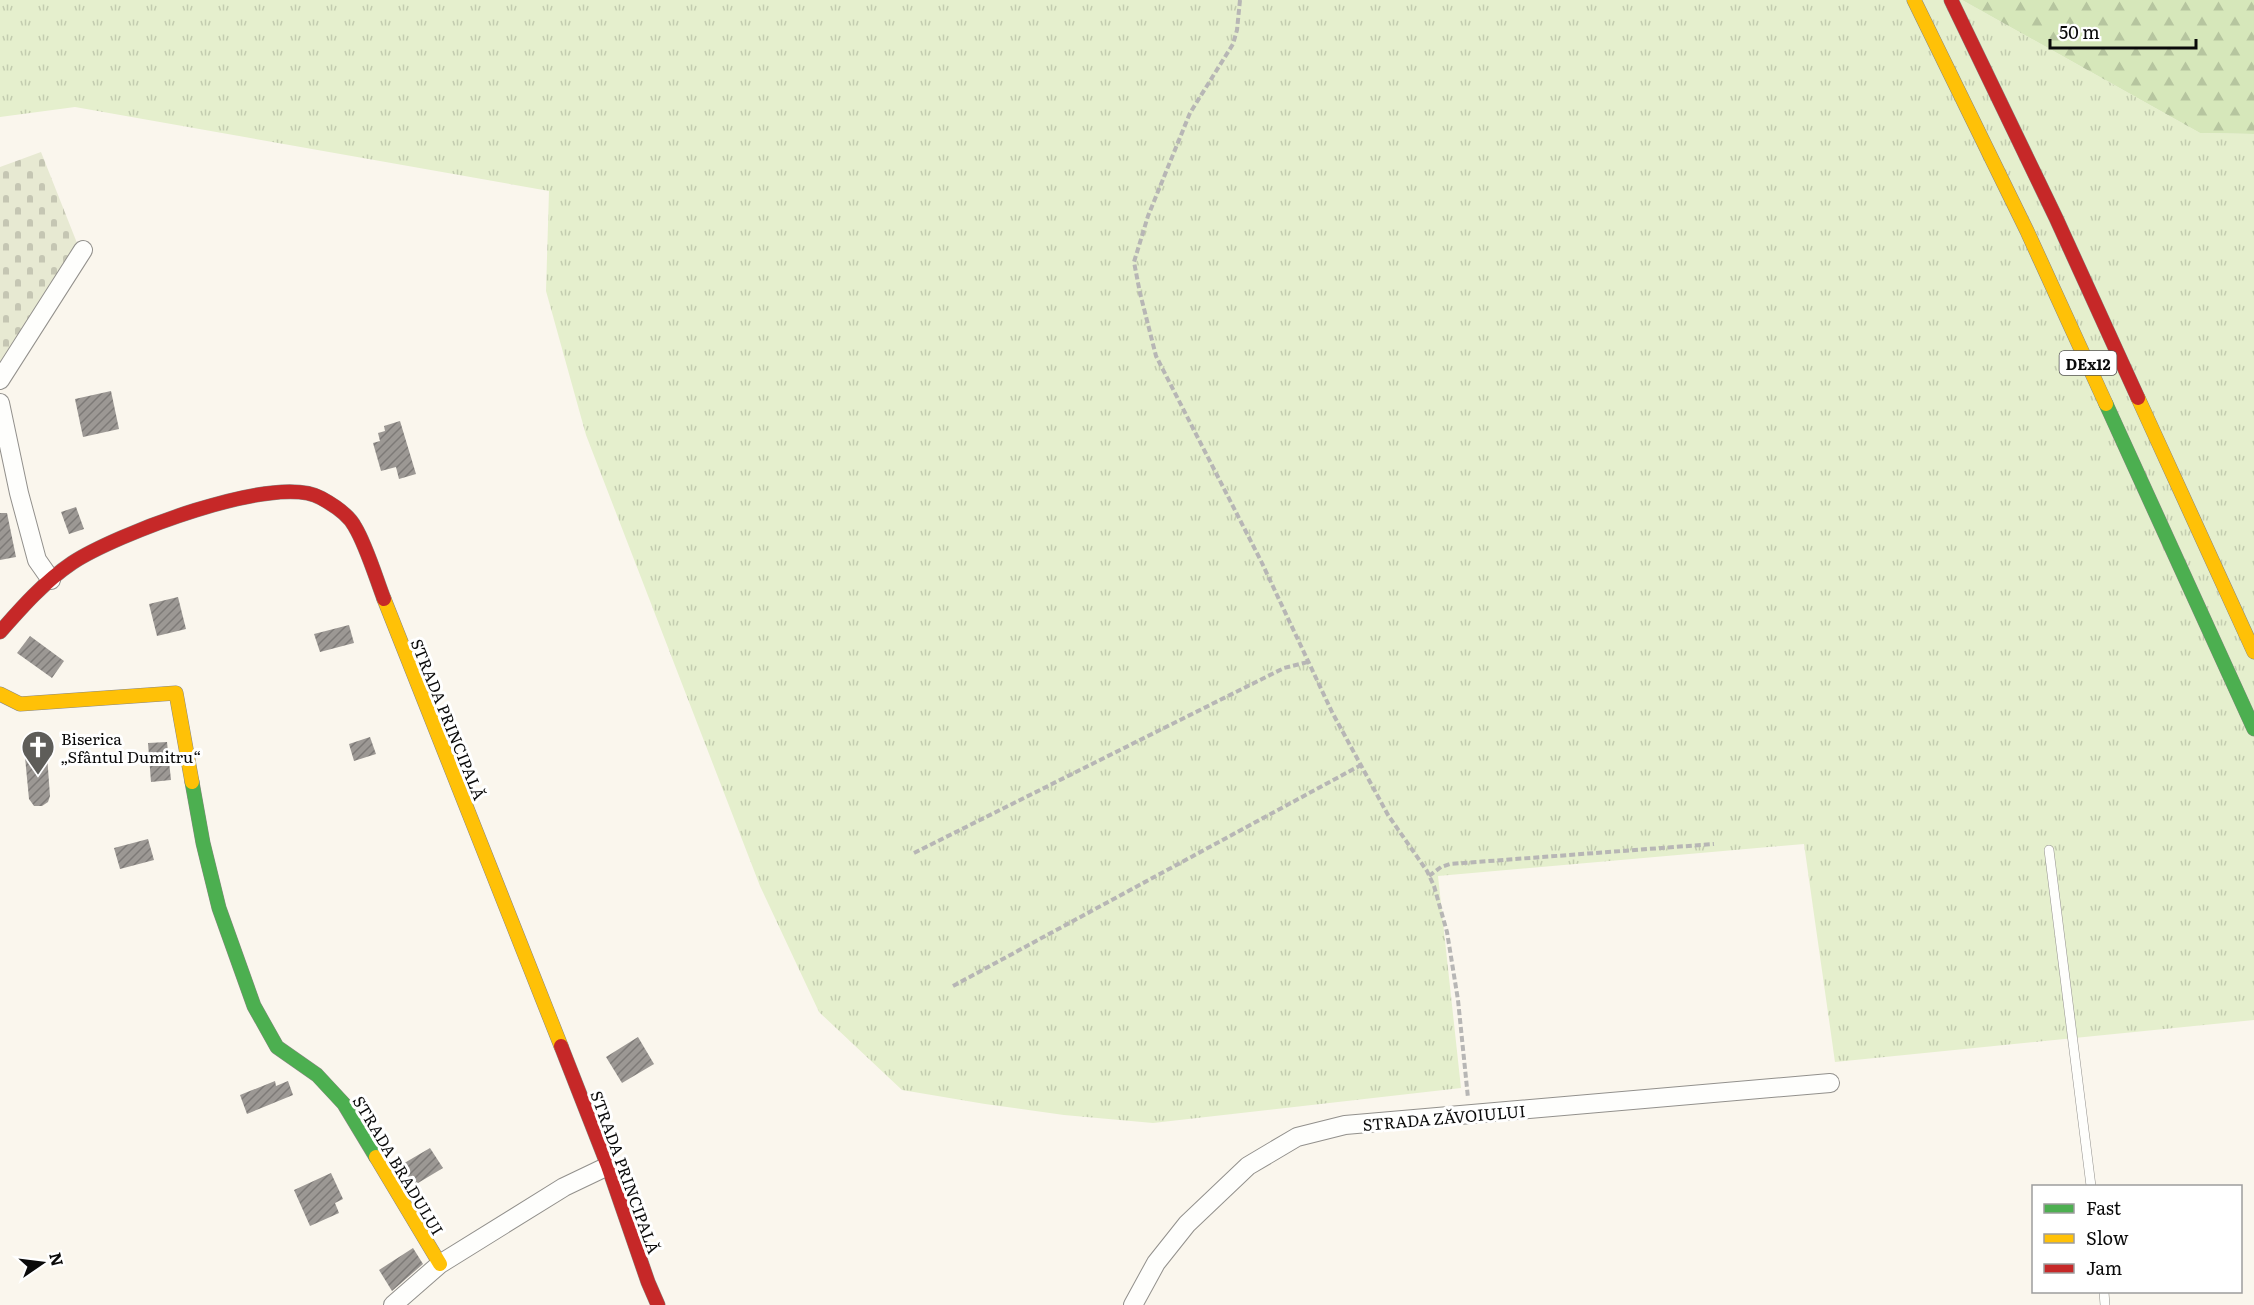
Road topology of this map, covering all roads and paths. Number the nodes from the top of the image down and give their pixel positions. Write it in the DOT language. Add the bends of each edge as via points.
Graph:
graph roads {
  1 [pos="1240,0"];
  2 [pos="1914,0"];
  3 [pos="1951,0"];
  4 [pos="83,250"];
  5 [pos="0,380"];
  6 [pos="0,403"];
  7 [pos="51,580"];
  8 [pos="0,632"];
  9 [pos="2254,652"];
  10 [pos="1308,662"];
  11 [pos="0,694"];
  12 [pos="2254,729"];
  13 [pos="1361,765"];
  14 [pos="1714,844"];
  15 [pos="2049,850"];
  16 [pos="914,853"];
  17 [pos="1429,876"];
  18 [pos="953,986"];
  19 [pos="1830,1083"];
  20 [pos="1470,1115"];
  21 [pos="609,1166"];
  22 [pos="2091,1185"];
  23 [pos="440,1264"];
  24 [pos="393,1305"];
  25 [pos="658,1305"];
  26 [pos="1133,1305"];
  1 -- 10 [label="path" via="1233,44 1190,113 1148,216 1134,262 1156,356"];
  2 -- 12 [label="main road, DEx12" via="2037,253"];
  3 -- 9 [label="main road, DEx12" via="2056,218"];
  4 -- 5 [label="street"];
  6 -- 7 [label="street" via="37,560"];
  7 -- 8 [label="main road, STRADA PRINCIPALĂ"];
  7 -- 21 [label="main road, STRADA PRINCIPALĂ" via="84,556 157,522 218,503 279,492 310,493 334,506 355,526"];
  10 -- 13 [label="path"];
  10 -- 16 [label="path" via="1284,668"];
  11 -- 23 [label="main road, STRADA BRADULUI" via="20,704 176,693 219,908 254,1006 277,1047 317,1075 344,1104"];
  13 -- 17 [label="path" via="1388,815"];
  13 -- 18 [label="path"];
  14 -- 17 [label="path" via="1450,864"];
  15 -- 22 [label="lane"];
  17 -- 20 [label="path" via="1448,932"];
  19 -- 20 [label="street, STRADA ZĂVOIULUI"];
  20 -- 26 [label="street, STRADA ZĂVOIULUI" via="1345,1125 1297,1137 1248,1166 1187,1224 1156,1263"];
  21 -- 23 [label="street" via="564,1187"];
  21 -- 25 [label="main road, STRADA PRINCIPALĂ"];
  23 -- 24 [label="street"];
}
